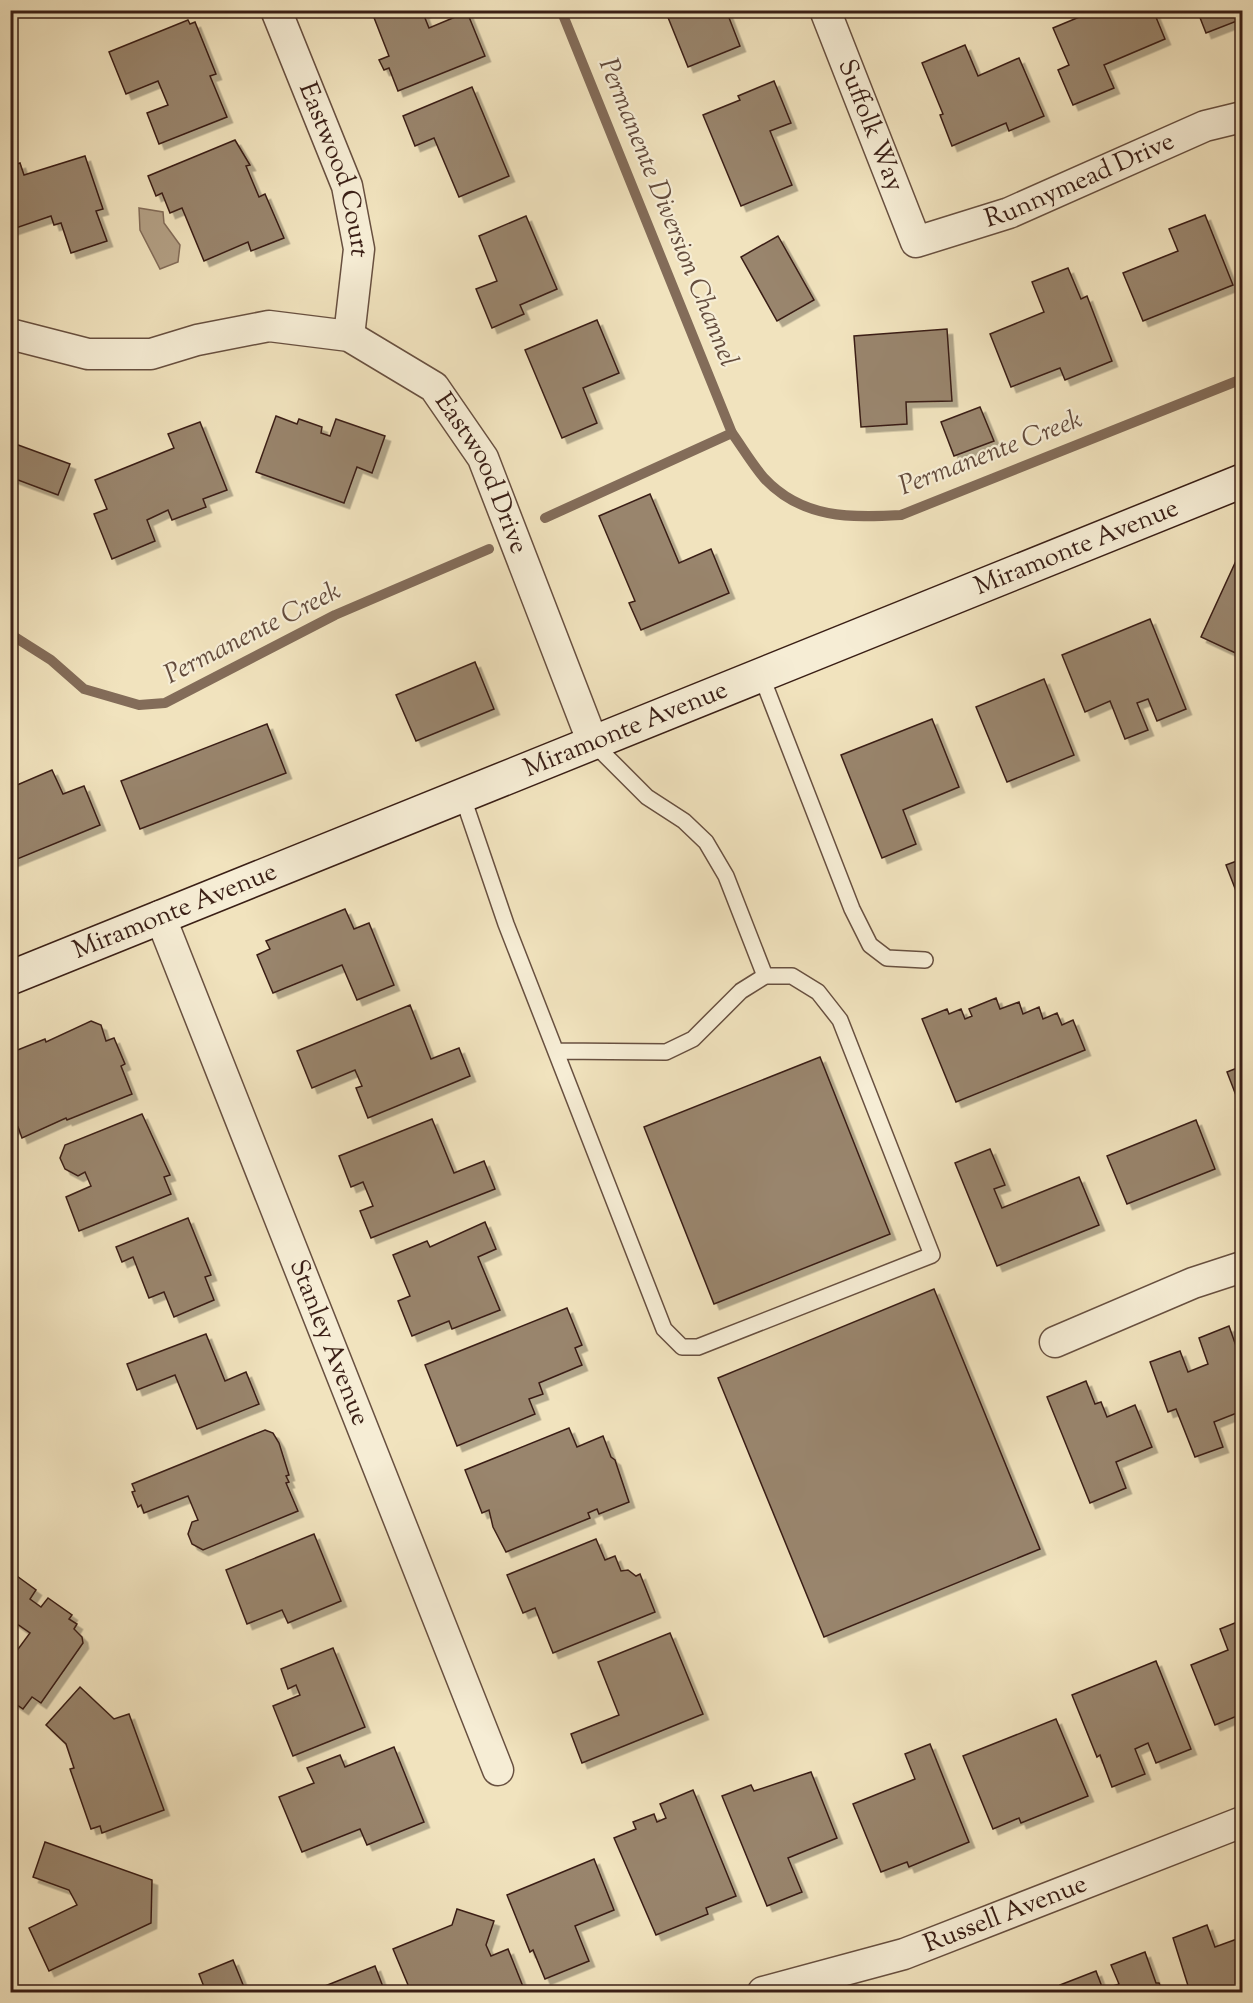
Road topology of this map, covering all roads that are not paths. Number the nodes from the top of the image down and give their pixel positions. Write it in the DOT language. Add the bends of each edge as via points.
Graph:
graph roads {
  1 [pos="276,10"];
  2 [pos="825,10"];
  3 [pos="1242,117"];
  4 [pos="916,242"];
  5 [pos="10,334"];
  6 [pos="348,336"];
  7 [pos="1242,481"];
  8 [pos="761,675"];
  9 [pos="594,743"];
  10 [pos="462,795"];
  11 [pos="160,916"];
  12 [pos="925,960"];
  13 [pos="765,976"];
  14 [pos="10,978"];
  15 [pos="556,1051"];
  16 [pos="1242,1267"];
  17 [pos="1055,1342"];
  18 [pos="498,1770"];
  19 [pos="1242,1822"];
  20 [pos="763,1992"];
  1 -- 6 [label="street, Eastwood Court" via="347,186 359,249"];
  2 -- 4 [label="street, Suffolk Way"];
  3 -- 4 [label="street, Runnymead Drive" via="1205,126 1009,213"];
  5 -- 6 [label="street, Eastwood Drive" via="88,354 152,354 197,340 269,326"];
  6 -- 9 [label="street, Eastwood Drive" via="434,387 483,458"];
  7 -- 8 [label="street, Miramonte Avenue"];
  8 -- 9 [label="street, Miramonte Avenue"];
  8 -- 12 [label="lane" via="852,909 870,945 887,958"];
  9 -- 10 [label="street, Miramonte Avenue"];
  9 -- 13 [label="lane" via="647,796 684,821 706,842 726,876"];
  10 -- 11 [label="street, Miramonte Avenue"];
  10 -- 15 [label="lane" via="506,924"];
  11 -- 14 [label="street, Miramonte Avenue"];
  11 -- 18 [label="street, Stanley Avenue"];
  13 -- 15 [label="lane" via="741,991 693,1040 666,1052"];
  13 -- 15 [label="lane" via="792,976 818,992 840,1020 932,1255 698,1347 682,1347 664,1329"];
  16 -- 17 [label="street" via="1193,1283"];
  19 -- 20 [label="street, Russell Avenue" via="904,1954"];
}
